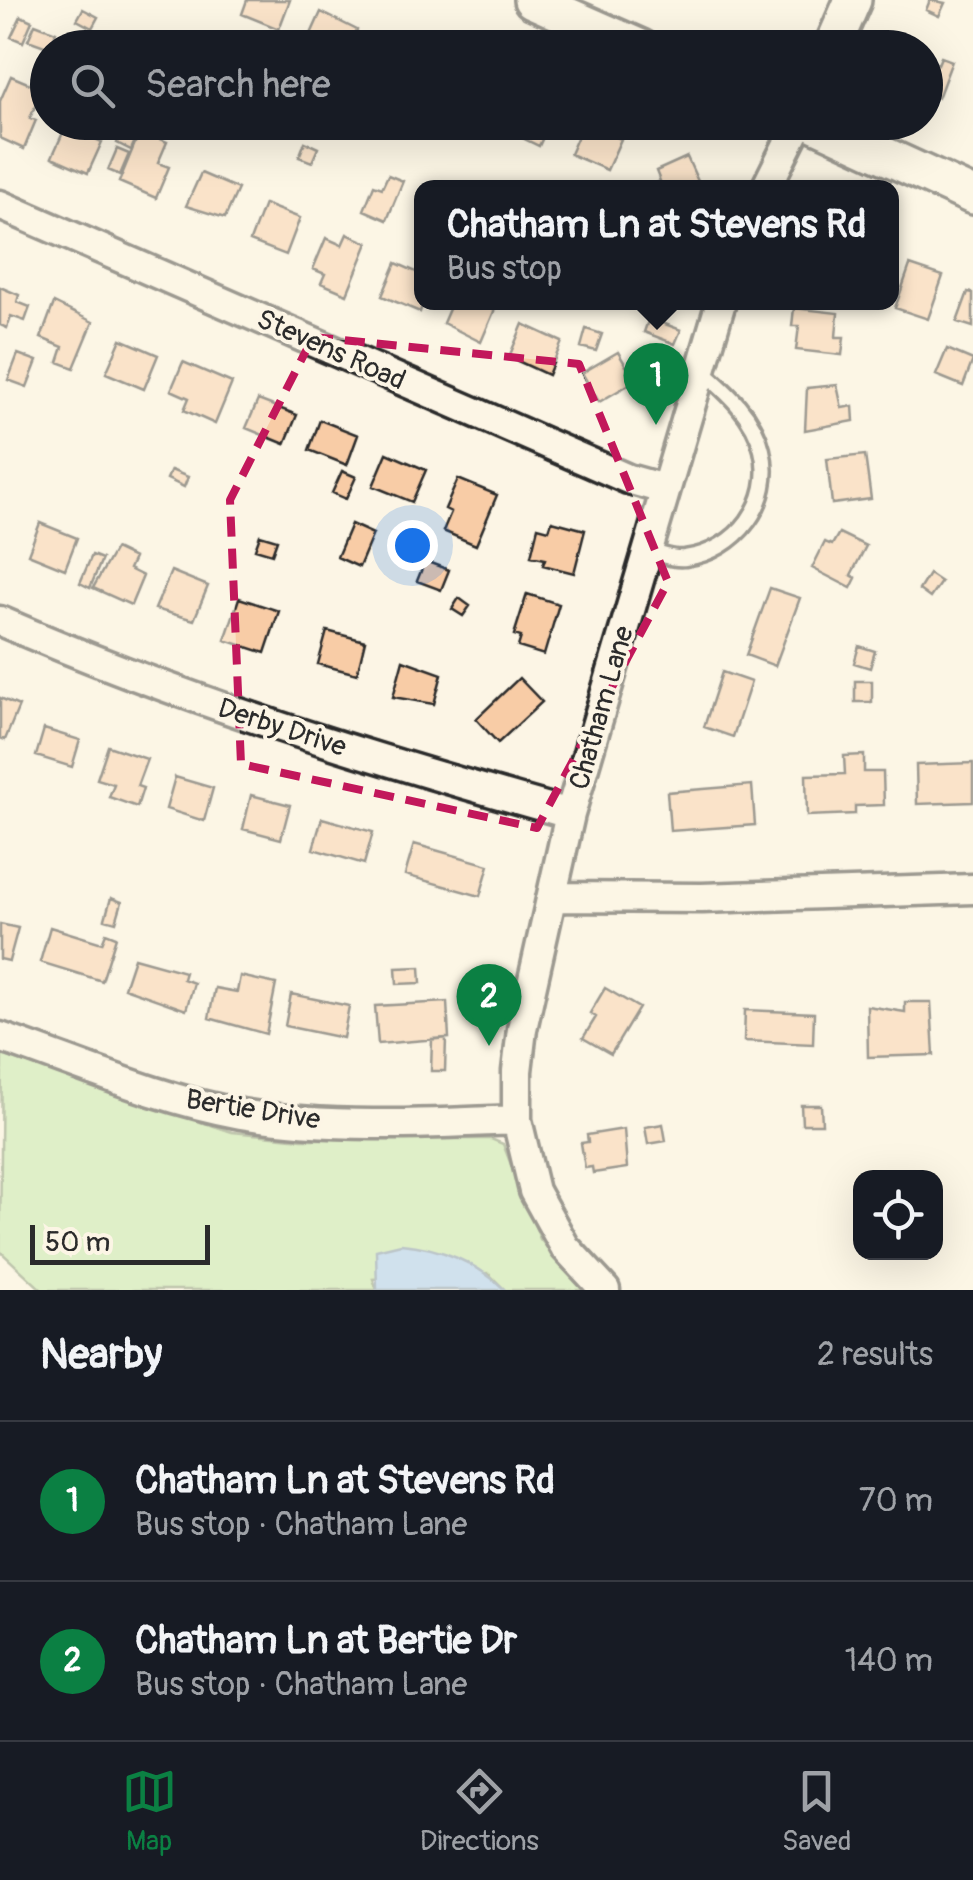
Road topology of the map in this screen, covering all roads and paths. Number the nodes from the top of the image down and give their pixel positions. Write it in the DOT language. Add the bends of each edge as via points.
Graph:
graph roads {
  1 [pos="532,0"];
  2 [pos="853,0"];
  3 [pos="600,30"];
  4 [pos="840,30"];
  5 [pos="790,140"];
  6 [pos="851,140"];
  7 [pos="770,180"];
  8 [pos="973,196"];
  9 [pos="0,205"];
  10 [pos="719,310"];
  11 [pos="700,370"];
  12 [pos="664,489"];
  13 [pos="647,550"];
  14 [pos="0,621"];
  15 [pos="570,814"];
  16 [pos="973,889"];
  17 [pos="554,897"];
  18 [pos="0,1038"];
  19 [pos="517,1120"];
  20 [pos="605,1290"];
  1 -- 3 [label="street"];
  2 -- 4 [label="street"];
  5 -- 7 [label="street"];
  6 -- 8 [label="street"];
  9 -- 12 [label="street, Stevens Road" via="628,480"];
  10 -- 11 [label="street, Chatham Lane"];
  11 -- 12 [label="street, Chatham Lane"];
  11 -- 13 [label="lane" via="749,419 762,452 763,498 740,532 701,554 682,559"];
  12 -- 13 [label="street, Chatham Lane"];
  13 -- 15 [label="street, Chatham Lane"];
  14 -- 15 [label="street, Derby Drive" via="178,694"];
  15 -- 17 [label="street, Chatham Lane"];
  16 -- 17 [label="street"];
  17 -- 19 [label="street, Chatham Lane" via="522,1029"];
  18 -- 19 [label="street, Bertie Drive" via="242,1114 336,1122"];
  19 -- 20 [label="street, Chatham Lane" via="523,1158 548,1220"];
}
